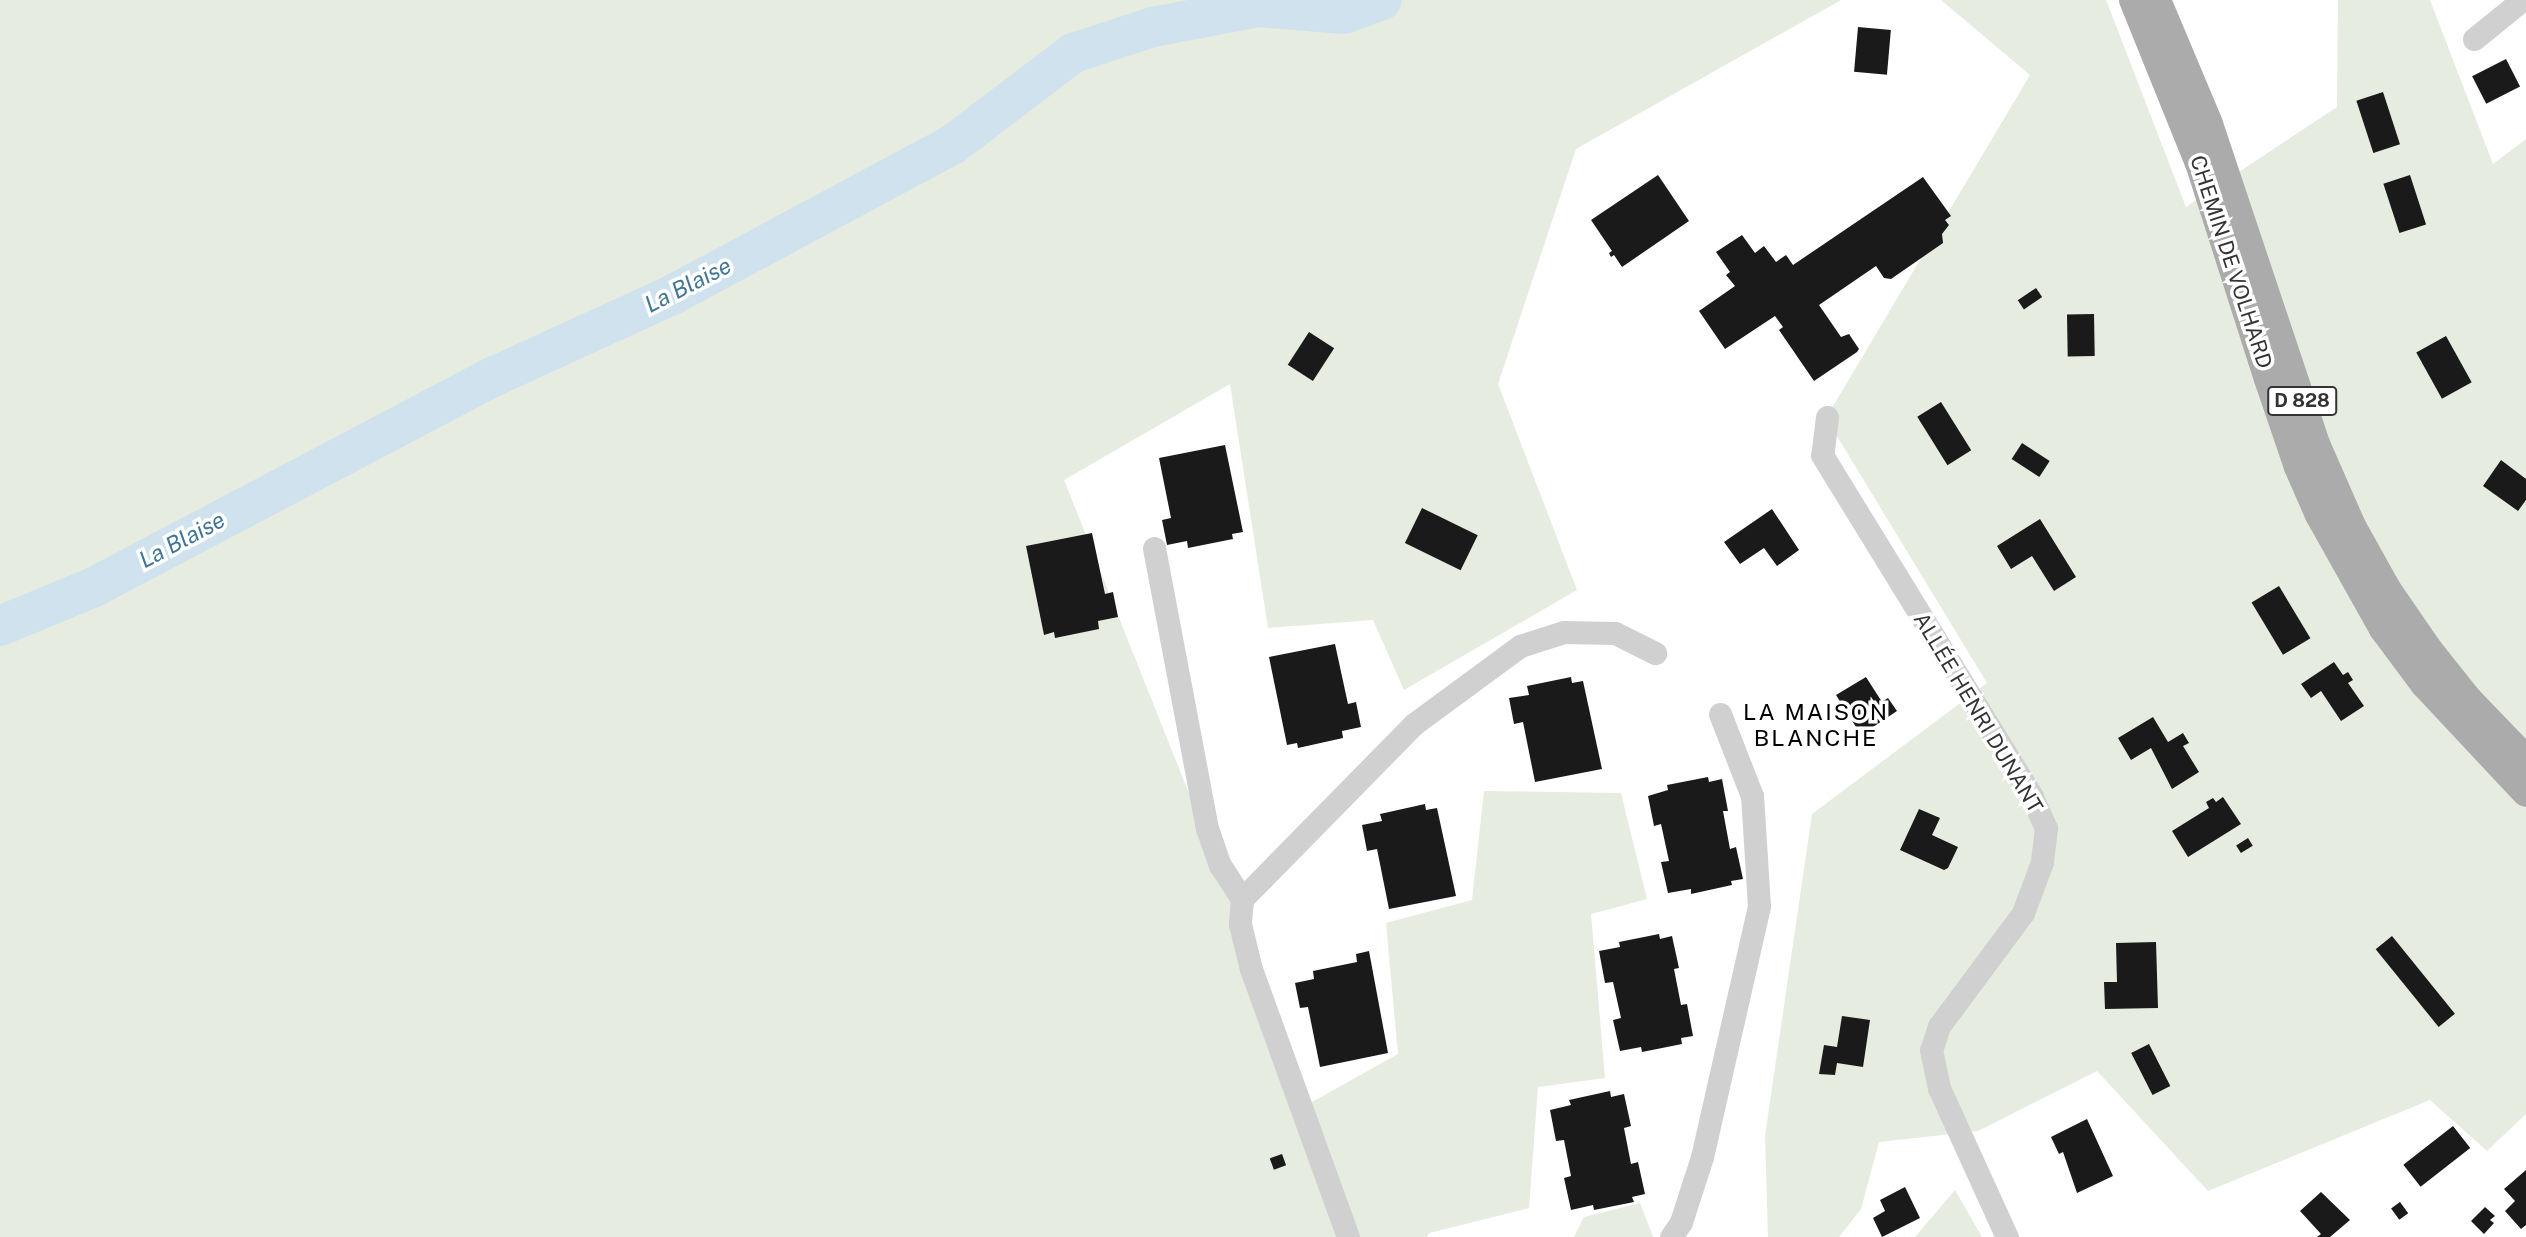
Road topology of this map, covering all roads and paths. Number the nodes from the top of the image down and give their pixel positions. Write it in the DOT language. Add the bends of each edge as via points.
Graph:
graph roads {
  1 [pos="2133,0"];
  2 [pos="2157,0"];
  3 [pos="2522,0"];
  4 [pos="2474,38"];
  5 [pos="1826,417"];
  6 [pos="1154,548"];
  7 [pos="1655,653"];
  8 [pos="1720,714"];
  9 [pos="2526,759"];
  10 [pos="2526,793"];
  11 [pos="1242,899"];
  12 [pos="1348,1237"];
  13 [pos="1671,1237"];
  14 [pos="2007,1237"];
  1 -- 10 [label="main road, CHEMIN DE VOLHARD / D 828" via="2199,163 2298,467 2319,514 2383,629 2424,684"];
  2 -- 9 [label="main road, CHEMIN DE VOLHARD / D 828" via="2208,124 2316,444 2352,526 2387,589 2429,650"];
  3 -- 4 [label="street"];
  5 -- 14 [label="street, ALLÉE HENRI DUNANT" via="1822,455 2032,797 2046,828 2042,862 2023,913 1939,1026 1931,1050 1939,1088"];
  6 -- 11 [label="street" via="1207,828 1220,865"];
  7 -- 11 [label="street" via="1615,633 1564,632 1520,646 1414,724"];
  8 -- 13 [label="street" via="1752,796 1759,906 1702,1157 1681,1222"];
  11 -- 12 [label="street" via="1240,924 1251,970"];
}
